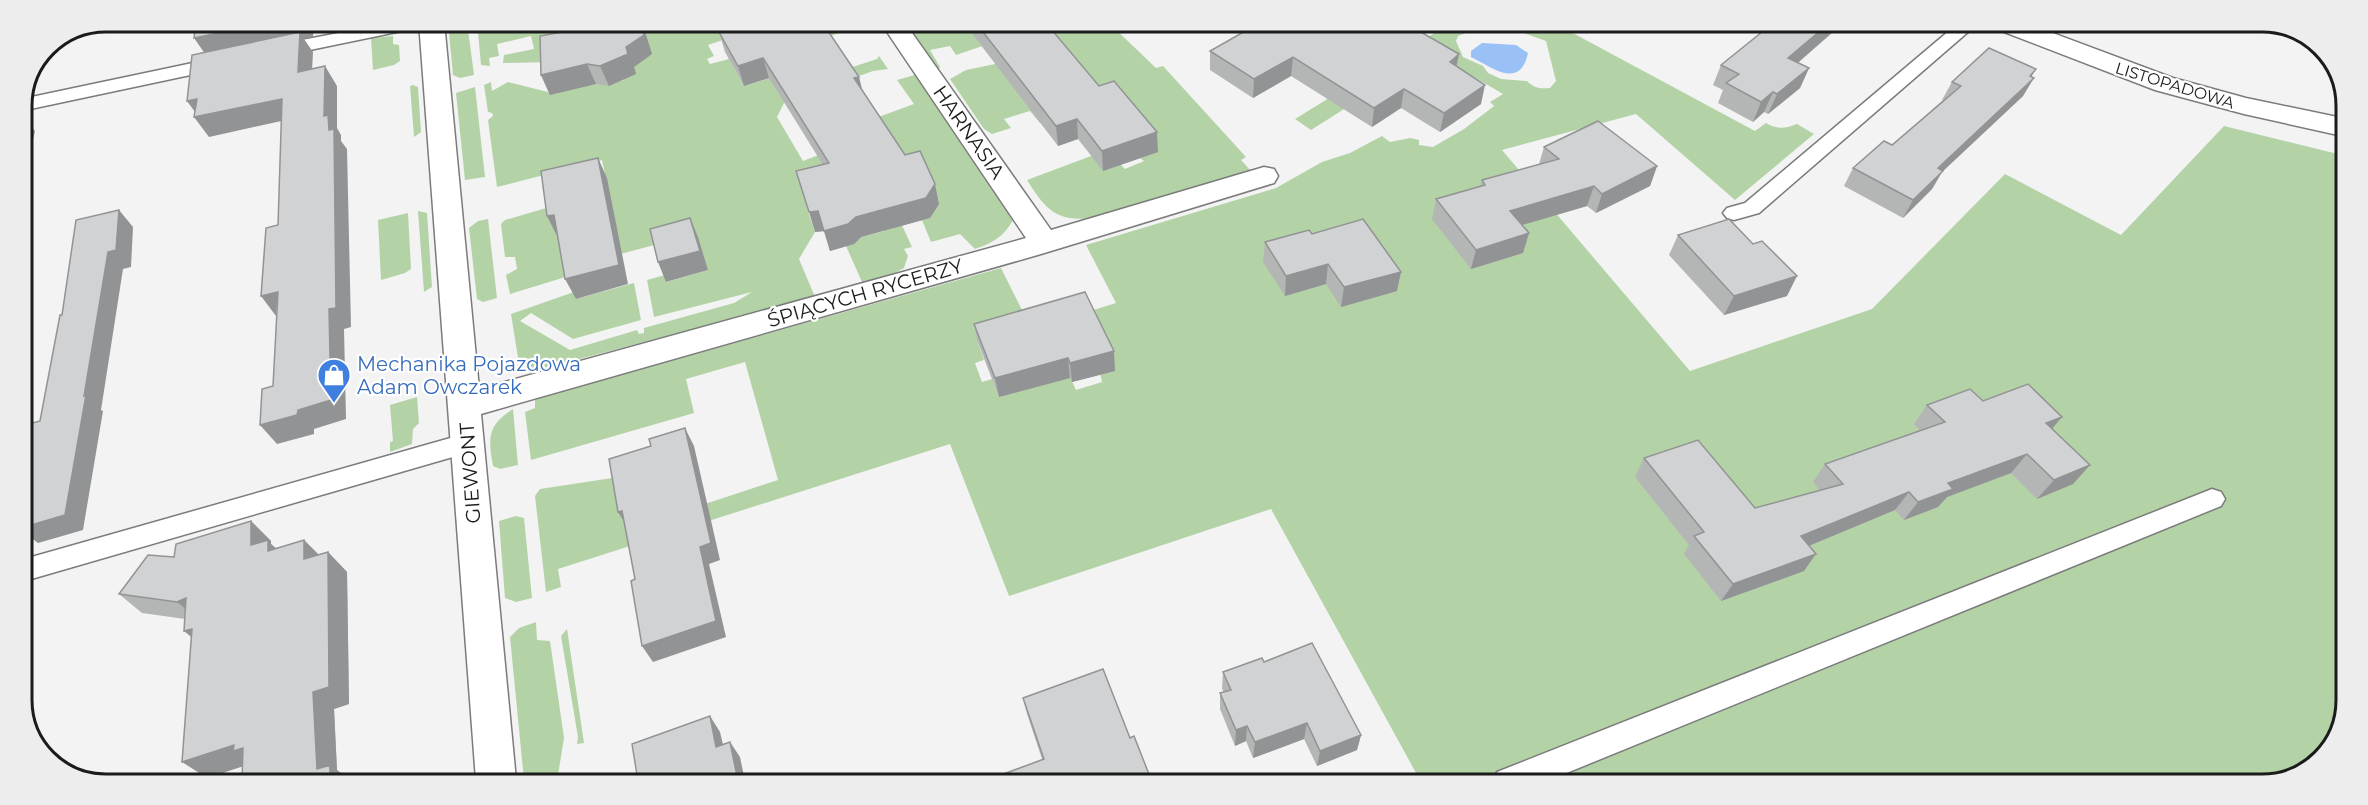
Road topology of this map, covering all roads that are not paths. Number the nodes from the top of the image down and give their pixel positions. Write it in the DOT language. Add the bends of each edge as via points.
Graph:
graph roads {
  1 [pos="372,32"];
  2 [pos="432,32"];
  3 [pos="899,32"];
  4 [pos="1959,32"];
  5 [pos="2027,32"];
  6 [pos="32,103"];
  7 [pos="2336,126"];
  8 [pos="1264,176"];
  9 [pos="1734,213"];
  10 [pos="1044,242"];
  11 [pos="465,406"];
  12 [pos="468,443"];
  13 [pos="2212,499"];
  14 [pos="32,568"];
  15 [pos="496,774"];
  16 [pos="1530,774"];
  1 -- 6 [label="lane"];
  2 -- 11 [label="street, GIEWONT"];
  3 -- 10 [label="street, HARNASIA"];
  4 -- 9 [label="lane" via="1752,208"];
  5 -- 7 [label="street, LISTOPADOWA" via="2164,84"];
  8 -- 10 [label="street, ŚPIĄCYCH RYCERZY"];
  10 -- 11 [label="street, ŚPIĄCYCH RYCERZY"];
  11 -- 12 [label="street, GIEWONT"];
  12 -- 14 [label="lane"];
  12 -- 15 [label="street, GIEWONT"];
  13 -- 16 [label="lane"];
}
